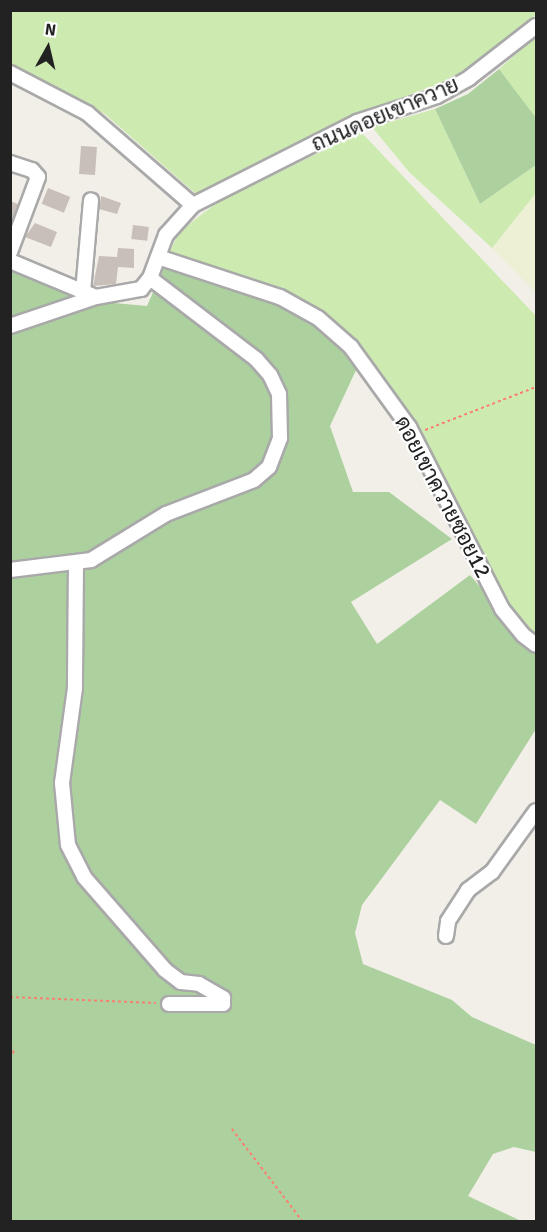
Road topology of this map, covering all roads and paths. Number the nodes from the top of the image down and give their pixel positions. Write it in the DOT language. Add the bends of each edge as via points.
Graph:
graph roads {
  1 [pos="537,26"];
  2 [pos="10,73"];
  3 [pos="10,163"];
  4 [pos="91,200"];
  5 [pos="193,205"];
  6 [pos="10,252"];
  7 [pos="158,256"];
  8 [pos="10,261"];
  9 [pos="150,279"];
  10 [pos="89,294"];
  11 [pos="10,326"];
  12 [pos="537,387"];
  13 [pos="413,434"];
  14 [pos="76,564"];
  15 [pos="10,570"];
  16 [pos="537,645"];
  17 [pos="537,811"];
  18 [pos="446,936"];
  19 [pos="10,997"];
  20 [pos="169,1004"];
  21 [pos="15,1048"];
  22 [pos="10,1059"];
  23 [pos="232,1129"];
  24 [pos="303,1221"];
  1 -- 5 [label="street, ถนนดอยเขาควาย" via="469,78 437,96 357,122"];
  2 -- 5 [label="street" via="87,113"];
  3 -- 6 [label="street" via="32,170 38,177"];
  4 -- 10 [label="street"];
  5 -- 7 [label="street" via="166,235"];
  7 -- 9 [label="street"];
  7 -- 13 [label="street, ดอยเขาควายซอย12" via="279,297 318,318 351,347"];
  8 -- 10 [label="street"];
  9 -- 10 [label="street" via="141,289"];
  9 -- 14 [label="street" via="256,359 270,375 279,394 280,438 269,467 254,480 166,514 91,560"];
  10 -- 11 [label="street"];
  12 -- 13 [label="path"];
  13 -- 16 [label="street, ดอยเขาควายซอย12" via="502,609 523,635"];
  14 -- 15 [label="street"];
  14 -- 20 [label="street" via="75,688 62,783 68,845 84,877 165,970 181,982 199,984 223,998 223,1004"];
  17 -- 18 [label="street" via="492,872 468,890 448,921"];
  19 -- 20 [label="path"];
  21 -- 22 [label="path"];
  23 -- 24 [label="path"];
}
